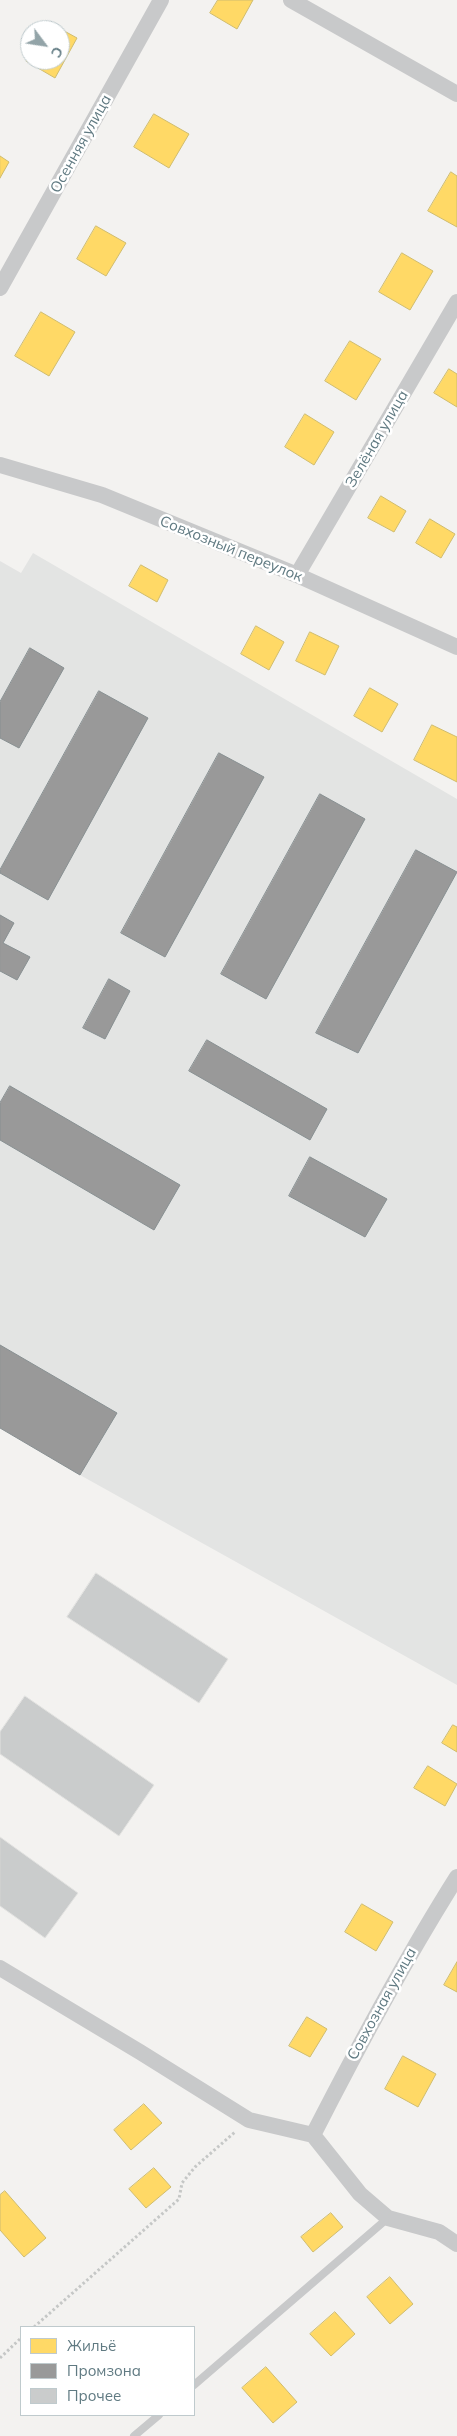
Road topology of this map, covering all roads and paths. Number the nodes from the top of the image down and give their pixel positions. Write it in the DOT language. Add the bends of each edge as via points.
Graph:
graph roads {
  1 [pos="161,0"];
  2 [pos="291,0"];
  3 [pos="457,94"];
  4 [pos="0,288"];
  5 [pos="457,302"];
  6 [pos="0,465"];
  7 [pos="297,575"];
  8 [pos="457,647"];
  9 [pos="457,1878"];
  10 [pos="0,1968"];
  11 [pos="249,2120"];
  12 [pos="313,2135"];
  13 [pos="388,2218"];
  14 [pos="457,2244"];
  15 [pos="35,2326"];
  16 [pos="20,2339"];
  17 [pos="0,2358"];
  18 [pos="195,2384"];
  19 [pos="158,2416"];
  20 [pos="134,2436"];
  1 -- 4 [label="street, Осенняя улица"];
  2 -- 3 [label="street"];
  5 -- 7 [label="street, Зелёная улица"];
  6 -- 7 [label="street, Совхозный переулок" via="102,495"];
  7 -- 8 [label="street, Совхозный переулок"];
  9 -- 12 [label="street, Совхозная улица" via="363,2036"];
  10 -- 11 [label="street"];
  11 -- 12 [label="street"];
  11 -- 15 [label="path" via="195,2167 182,2183 179,2199"];
  12 -- 13 [label="street" via="360,2194"];
  13 -- 14 [label="street" via="439,2232"];
  13 -- 18 [label="lane"];
  16 -- 17 [label="path"];
  19 -- 20 [label="lane"];
}
